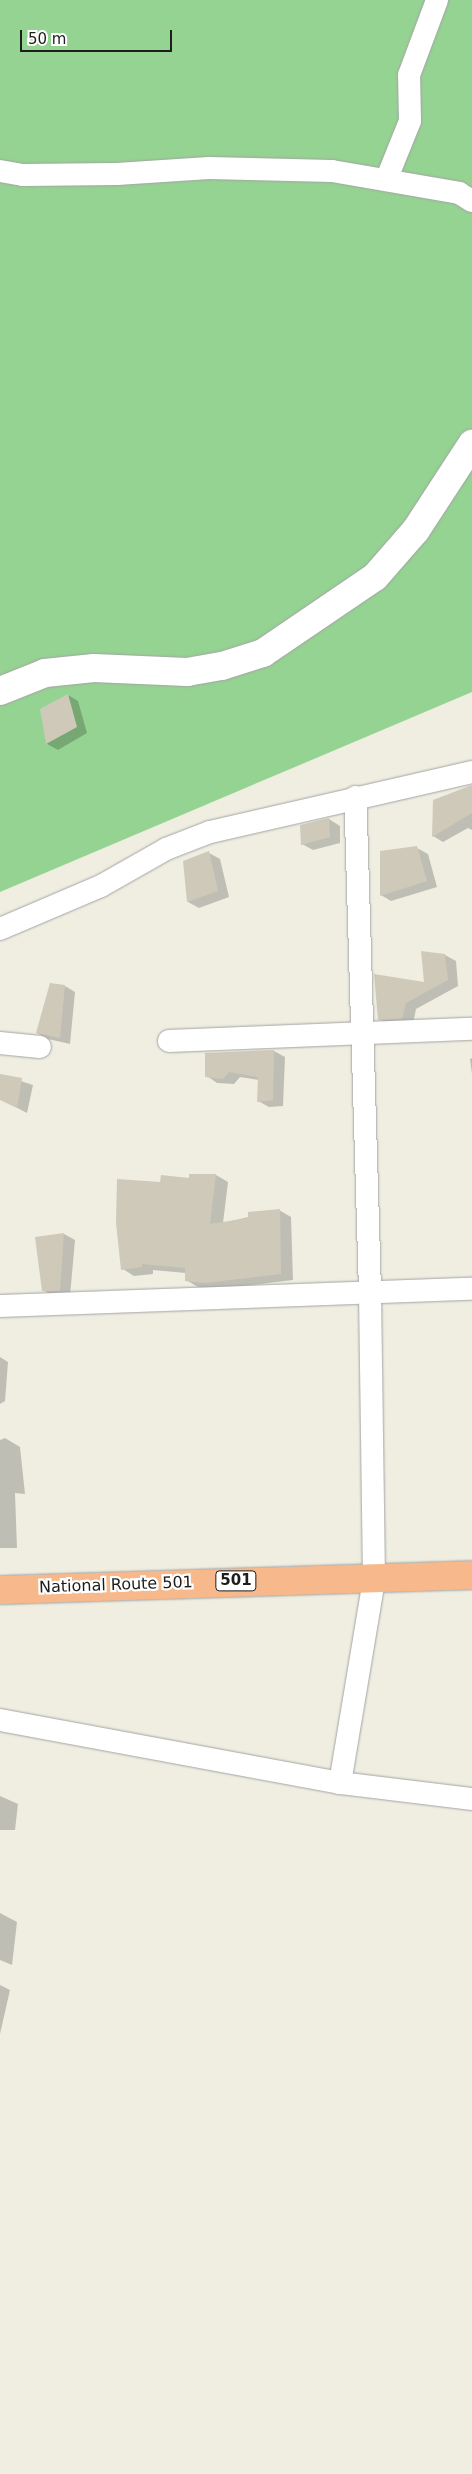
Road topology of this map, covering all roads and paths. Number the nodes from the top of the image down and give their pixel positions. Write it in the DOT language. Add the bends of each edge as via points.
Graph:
graph roads {
  1 [pos="436,0"];
  2 [pos="0,172"];
  3 [pos="386,178"];
  4 [pos="472,201"];
  5 [pos="472,444"];
  6 [pos="0,691"];
  7 [pos="472,772"];
  8 [pos="355,797"];
  9 [pos="0,929"];
  10 [pos="472,1029"];
  11 [pos="363,1036"];
  12 [pos="169,1041"];
  13 [pos="0,1043"];
  14 [pos="40,1047"];
  15 [pos="472,1288"];
  16 [pos="370,1291"];
  17 [pos="0,1306"];
  18 [pos="472,1575"];
  19 [pos="374,1579"];
  20 [pos="0,1590"];
  21 [pos="0,1720"];
  22 [pos="340,1783"];
  23 [pos="472,1799"];
  1 -- 3 [label="street" via="409,75 410,121"];
  2 -- 3 [label="street" via="117,174 219,168 332,171"];
  3 -- 4 [label="street" via="459,193"];
  5 -- 6 [label="street" via="416,530 375,577 263,653 222,666 186,672 94,668 45,673"];
  7 -- 8 [label="street"];
  8 -- 9 [label="street" via="210,832 183,842 101,886"];
  8 -- 11 [label="street"];
  10 -- 11 [label="street"];
  11 -- 12 [label="street" via="242,1036"];
  11 -- 16 [label="street"];
  13 -- 14 [label="street"];
  15 -- 16 [label="street"];
  16 -- 17 [label="street"];
  16 -- 19 [label="street"];
  18 -- 19 [label="highway, National Route 501 / 501"];
  19 -- 20 [label="highway, National Route 501 / 501"];
  19 -- 22 [label="street"];
  21 -- 22 [label="street"];
  22 -- 23 [label="street"];
}
